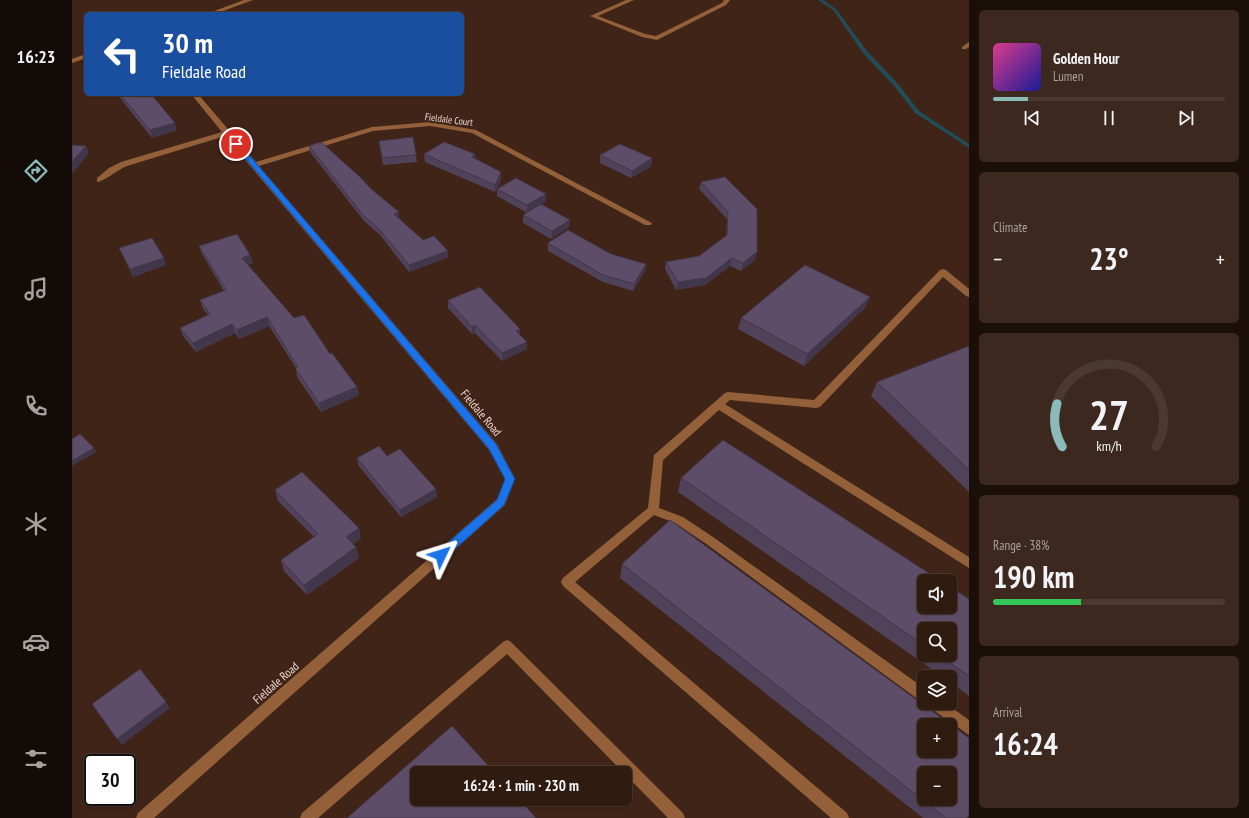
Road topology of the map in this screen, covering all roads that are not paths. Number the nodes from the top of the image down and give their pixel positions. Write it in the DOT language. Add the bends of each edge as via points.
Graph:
graph roads {
  1 [pos="250,0"];
  2 [pos="631,0"];
  3 [pos="727,0"];
  4 [pos="215,12"];
  5 [pos="84,57"];
  6 [pos="72,61"];
  7 [pos="196,96"];
  8 [pos="227,133"];
  9 [pos="254,165"];
  10 [pos="100,180"];
  11 [pos="648,223"];
  12 [pos="969,294"];
  13 [pos="718,404"];
  14 [pos="653,510"];
  15 [pos="969,562"];
  16 [pos="917,691"];
  17 [pos="944,710"];
  18 [pos="969,728"];
  19 [pos="143,818"];
  20 [pos="306,818"];
  21 [pos="678,818"];
  22 [pos="842,818"];
  1 -- 4 [label="street"];
  2 -- 3 [label="street" via="594,16 644,36 657,38 724,4"];
  5 -- 6 [label="street"];
  7 -- 8 [label="street, Fieldale Road"];
  8 -- 9 [label="street, Fieldale Road"];
  8 -- 10 [label="street" via="124,164"];
  9 -- 11 [label="street, Fieldale Court" via="372,129 430,124 474,131"];
  9 -- 19 [label="street, Fieldale Road" via="493,447 510,479 501,502"];
  12 -- 13 [label="street" via="943,272 816,404 728,396"];
  13 -- 14 [label="street" via="658,458"];
  13 -- 15 [label="street"];
  14 -- 16 [label="street" via="679,520 709,540"];
  14 -- 22 [label="street" via="567,582"];
  17 -- 18 [label="street"];
  20 -- 21 [label="street" via="508,646"];
}
